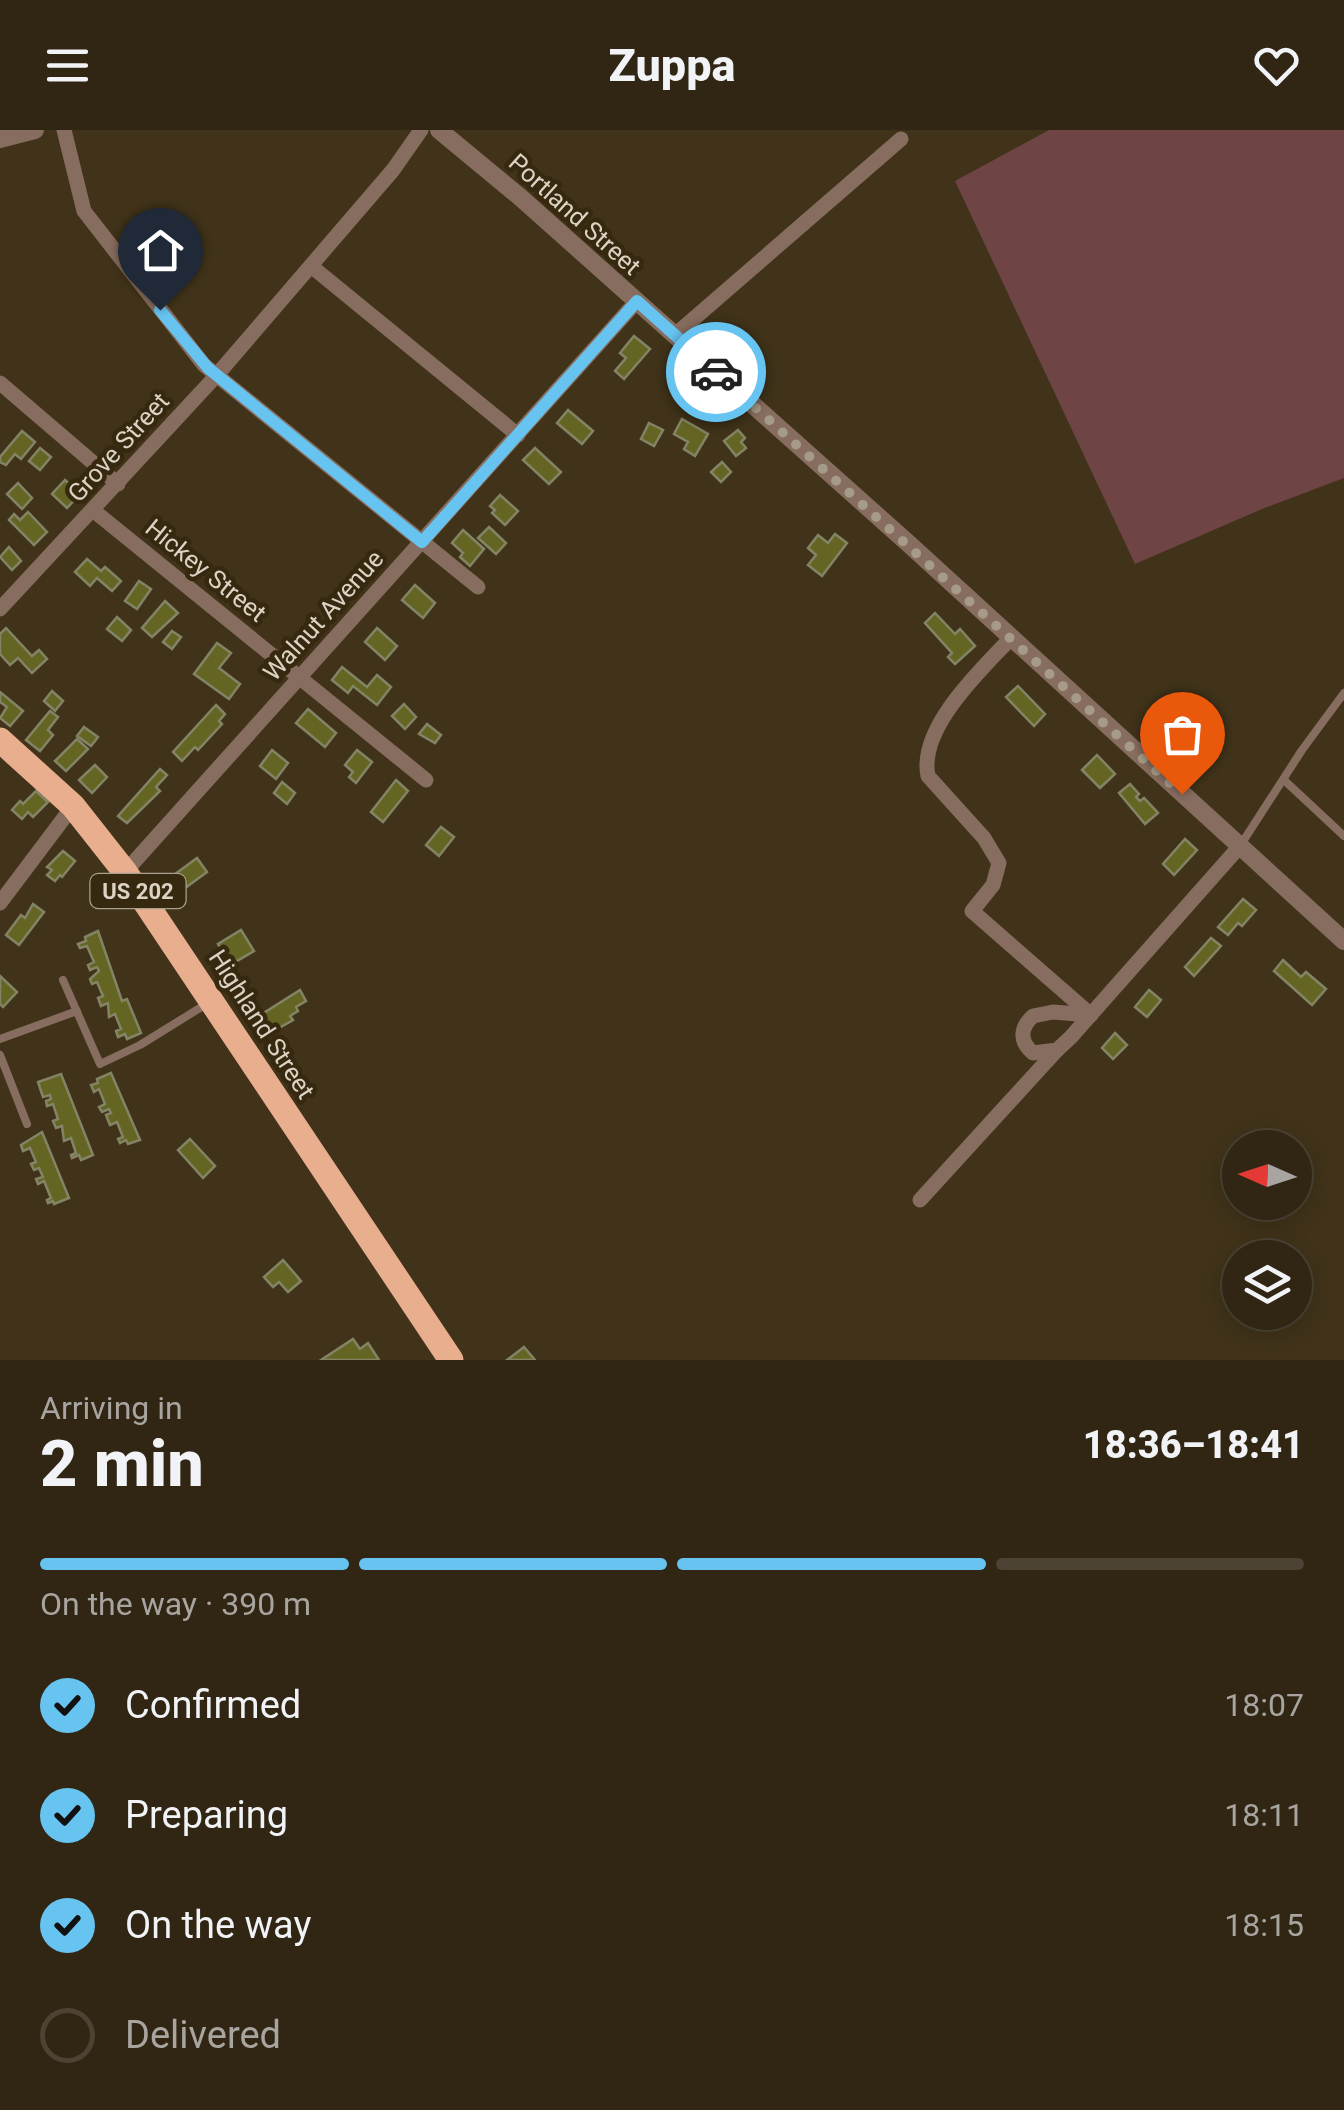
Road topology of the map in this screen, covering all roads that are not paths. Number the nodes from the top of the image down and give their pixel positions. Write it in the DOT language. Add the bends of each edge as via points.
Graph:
graph roads {
  1 [pos="35,130"];
  2 [pos="64,130"];
  3 [pos="421,130"];
  4 [pos="439,130"];
  5 [pos="0,139"];
  6 [pos="901,140"];
  7 [pos="312,266"];
  8 [pos="637,301"];
  9 [pos="676,335"];
  10 [pos="216,376"];
  11 [pos="0,383"];
  12 [pos="518,436"];
  13 [pos="118,484"];
  14 [pos="94,512"];
  15 [pos="422,542"];
  16 [pos="478,587"];
  17 [pos="0,609"];
  18 [pos="1010,638"];
  19 [pos="300,678"];
  20 [pos="1344,693"];
  21 [pos="0,740"];
  22 [pos="426,780"];
  23 [pos="1284,780"];
  24 [pos="73,806"];
  25 [pos="1344,836"];
  26 [pos="1240,846"];
  27 [pos="125,872"];
  28 [pos="0,903"];
  29 [pos="1344,941"];
  30 [pos="63,980"];
  31 [pos="212,1001"];
  32 [pos="77,1011"];
  33 [pos="1090,1015"];
  34 [pos="0,1039"];
  35 [pos="1058,1050"];
  36 [pos="0,1055"];
  37 [pos="26,1124"];
  38 [pos="920,1200"];
  39 [pos="451,1360"];
  1 -- 5 [label="street"];
  2 -- 10 [label="street" via="94,228"];
  3 -- 7 [label="street, Grove Street"];
  4 -- 8 [label="street, Portland Street"];
  6 -- 9 [label="street"];
  7 -- 10 [label="street, Grove Street"];
  7 -- 12 [label="street"];
  8 -- 9 [label="street, Portland Street"];
  8 -- 12 [label="street, Walnut Avenue"];
  9 -- 18 [label="street, Portland Street"];
  10 -- 13 [label="street, Grove Street"];
  10 -- 15 [label="street"];
  11 -- 13 [label="street"];
  12 -- 15 [label="street, Walnut Avenue"];
  13 -- 14 [label="street, Grove Street"];
  14 -- 17 [label="street, Grove Street"];
  14 -- 19 [label="street, Hickey Street"];
  15 -- 16 [label="street"];
  15 -- 19 [label="street, Walnut Avenue"];
  18 -- 26 [label="street, Portland Street"];
  18 -- 33 [label="street" via="952,706 930,745 928,776 999,864 993,886 972,911"];
  19 -- 22 [label="street, Hickey Street"];
  19 -- 27 [label="street, Walnut Avenue"];
  20 -- 23 [label="lane"];
  21 -- 24 [label="highway, Highland Street / US 202"];
  23 -- 25 [label="lane"];
  23 -- 26 [label="lane"];
  24 -- 27 [label="highway, Highland Street / US 202"];
  24 -- 28 [label="street"];
  26 -- 29 [label="street, Portland Street"];
  26 -- 33 [label="street"];
  27 -- 31 [label="highway, Highland Street / US 202"];
  30 -- 32 [label="lane"];
  31 -- 32 [label="lane" via="100,1064"];
  31 -- 39 [label="highway, Highland Street / US 202"];
  32 -- 34 [label="lane"];
  33 -- 35 [label="street"];
  33 -- 35 [label="street" via="1043,1013 1026,1022 1026,1047 1042,1054"];
  35 -- 38 [label="street"];
  36 -- 37 [label="lane"];
}
